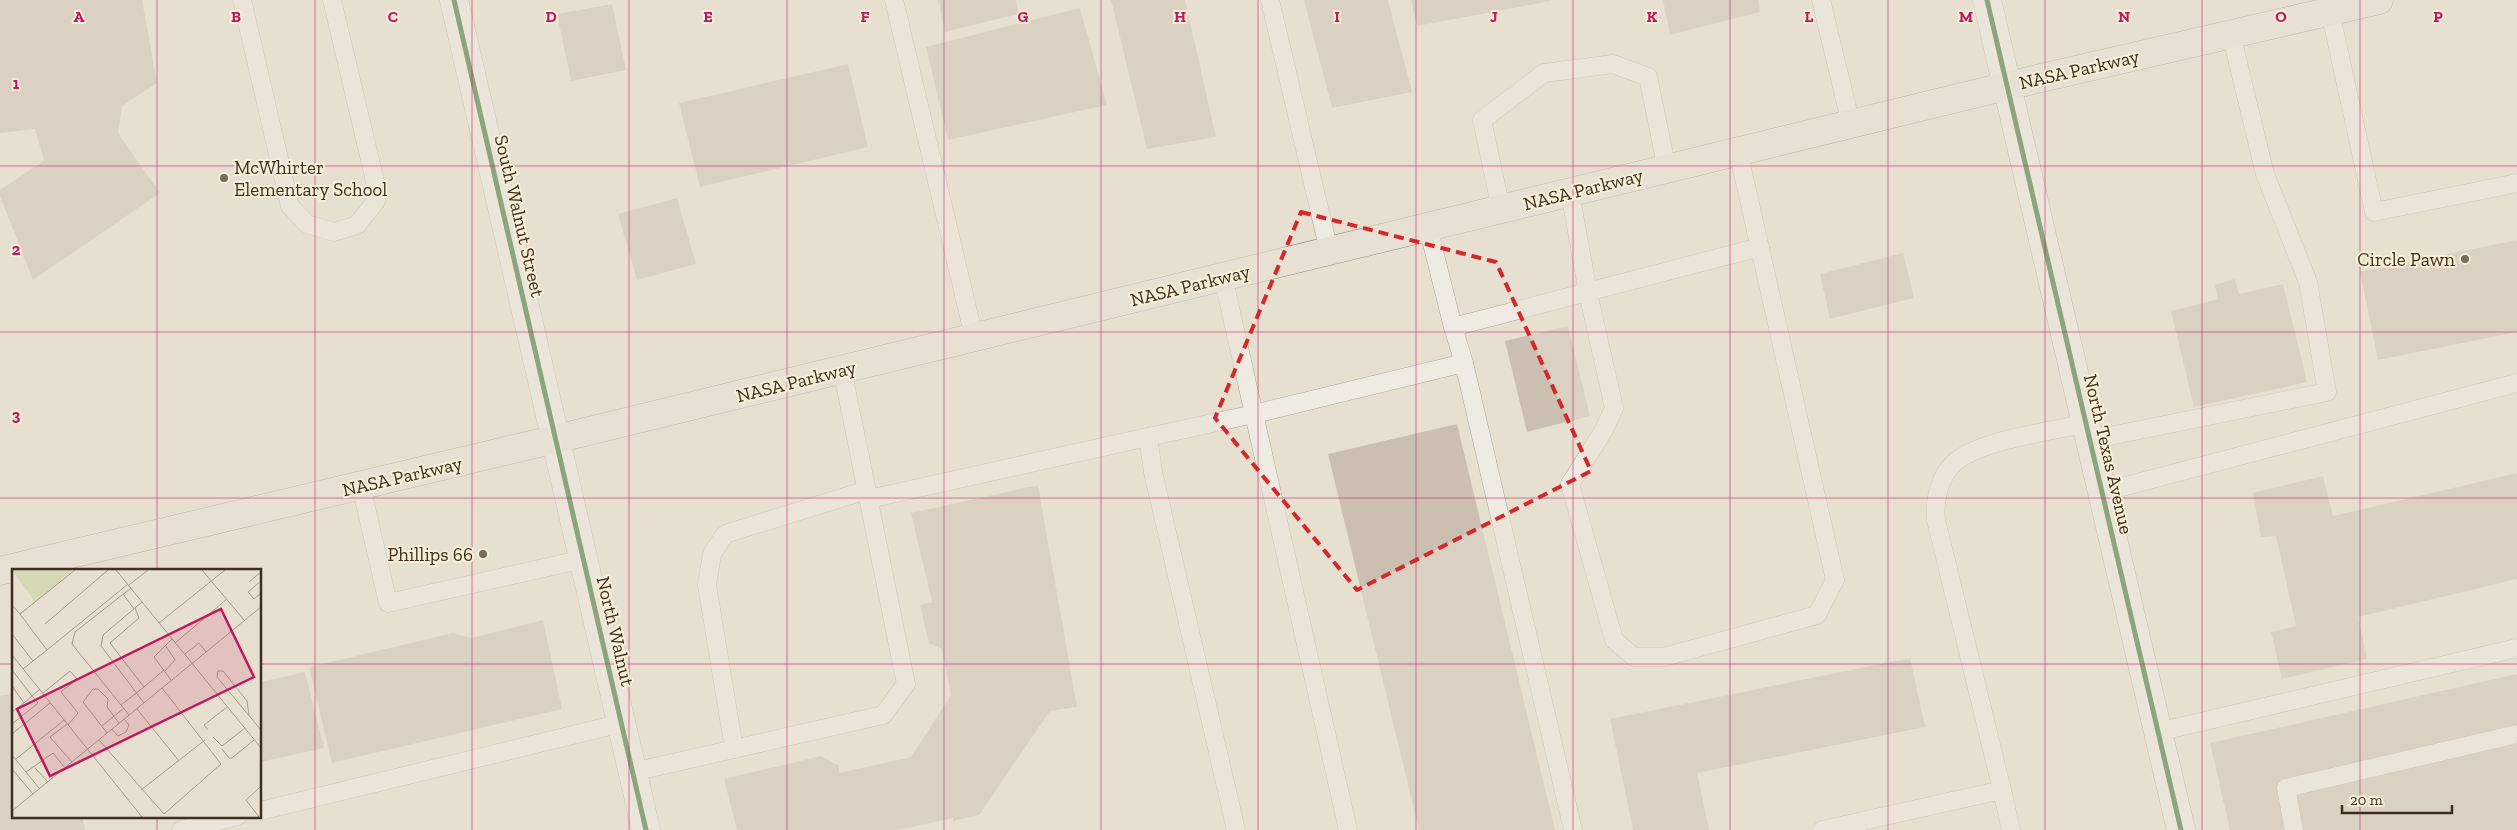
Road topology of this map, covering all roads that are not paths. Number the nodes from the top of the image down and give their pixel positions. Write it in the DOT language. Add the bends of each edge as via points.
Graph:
graph roads {
  1 [pos="242,0"];
  2 [pos="332,0"];
  3 [pos="454,0"];
  4 [pos="894,0"];
  5 [pos="1270,0"];
  6 [pos="1821,0"];
  7 [pos="1988,0"];
  8 [pos="2379,0"];
  9 [pos="2330,11"];
  10 [pos="2231,34"];
  11 [pos="2007,86"];
  12 [pos="1851,124"];
  13 [pos="1738,151"];
  14 [pos="1667,169"];
  15 [pos="2517,183"];
  16 [pos="1570,192"];
  17 [pos="1500,209"];
  18 [pos="1428,227"];
  19 [pos="1760,248"];
  20 [pos="1329,251"];
  21 [pos="1223,277"];
  22 [pos="1588,293"];
  23 [pos="1453,327"];
  24 [pos="974,337"];
  25 [pos="1464,363"];
  26 [pos="842,370"];
  27 [pos="2517,383"];
  28 [pos="1254,414"];
  29 [pos="2088,432"];
  30 [pos="1148,437"];
  31 [pos="556,439"];
  32 [pos="361,486"];
  33 [pos="2103,492"];
  34 [pos="868,495"];
  35 [pos="584,559"];
  36 [pos="0,571"];
  37 [pos="2517,648"];
  38 [pos="622,723"];
  39 [pos="2158,732"];
  40 [pos="2517,734"];
  41 [pos="734,749"];
  42 [pos="633,772"];
  43 [pos="2002,790"];
  44 [pos="261,811"];
  45 [pos="230,818"];
  46 [pos="182,830"];
  47 [pos="646,830"];
  48 [pos="1236,830"];
  49 [pos="1348,830"];
  50 [pos="1573,830"];
  51 [pos="1822,830"];
  52 [pos="2011,830"];
  53 [pos="2181,830"];
  54 [pos="2294,830"];
  1 -- 2 [label="lane" via="290,206 307,224 334,232 357,225 376,201 376,181"];
  3 -- 31 [label="street, South Walnut Street"];
  4 -- 24 [label="lane"];
  5 -- 20 [label="lane"];
  6 -- 12 [label="lane"];
  7 -- 11 [label="street, North Texas Avenue"];
  8 -- 9 [label="main road, NASA Parkway"];
  9 -- 10 [label="main road, NASA Parkway"];
  9 -- 15 [label="lane" via="2374,212"];
  10 -- 11 [label="main road, NASA Parkway"];
  10 -- 29 [label="lane" via="2265,174 2308,282 2327,392"];
  11 -- 12 [label="main road, NASA Parkway"];
  11 -- 29 [label="street, North Texas Avenue"];
  12 -- 13 [label="main road, NASA Parkway"];
  13 -- 14 [label="main road, NASA Parkway"];
  13 -- 19 [label="lane"];
  14 -- 16 [label="main road, NASA Parkway"];
  14 -- 17 [label="lane" via="1648,76 1612,64 1544,73 1482,120"];
  16 -- 17 [label="main road, NASA Parkway"];
  16 -- 22 [label="lane"];
  17 -- 18 [label="main road, NASA Parkway"];
  18 -- 20 [label="main road, NASA Parkway"];
  18 -- 23 [label="lane"];
  19 -- 22 [label="lane"];
  19 -- 22 [label="lane" via="1835,580 1817,615 1664,657 1634,657 1614,640 1570,484 1614,408"];
  20 -- 21 [label="main road, NASA Parkway"];
  21 -- 24 [label="main road, NASA Parkway"];
  21 -- 28 [label="lane"];
  22 -- 23 [label="lane"];
  23 -- 25 [label="lane"];
  24 -- 26 [label="main road, NASA Parkway"];
  25 -- 28 [label="lane"];
  25 -- 50 [label="lane"];
  26 -- 31 [label="main road, NASA Parkway"];
  26 -- 34 [label="lane"];
  27 -- 33 [label="lane"];
  28 -- 30 [label="lane"];
  28 -- 49 [label="lane"];
  29 -- 33 [label="street, North Texas Avenue"];
  29 -- 43 [label="lane" via="2009,440 1964,457 1953,464 1937,492 1936,520"];
  30 -- 34 [label="lane"];
  30 -- 48 [label="lane" via="1153,472"];
  31 -- 32 [label="main road, NASA Parkway"];
  31 -- 35 [label="street, North Walnut"];
  32 -- 35 [label="lane" via="388,603"];
  32 -- 36 [label="main road, NASA Parkway"];
  33 -- 39 [label="street, North Texas Avenue"];
  34 -- 41 [label="lane" via="725,534 712,554 707,585"];
  34 -- 41 [label="lane" via="906,684 883,715"];
  35 -- 38 [label="street, North Walnut"];
  37 -- 39 [label="lane"];
  38 -- 42 [label="street, North Walnut"];
  38 -- 44 [label="lane"];
  39 -- 53 [label="street, North Texas Avenue"];
  40 -- 54 [label="lane" via="2286,788"];
  41 -- 42 [label="lane"];
  42 -- 47 [label="street, North Walnut"];
  43 -- 51 [label="lane"];
  43 -- 52 [label="lane"];
  45 -- 46 [label="lane"];
}
